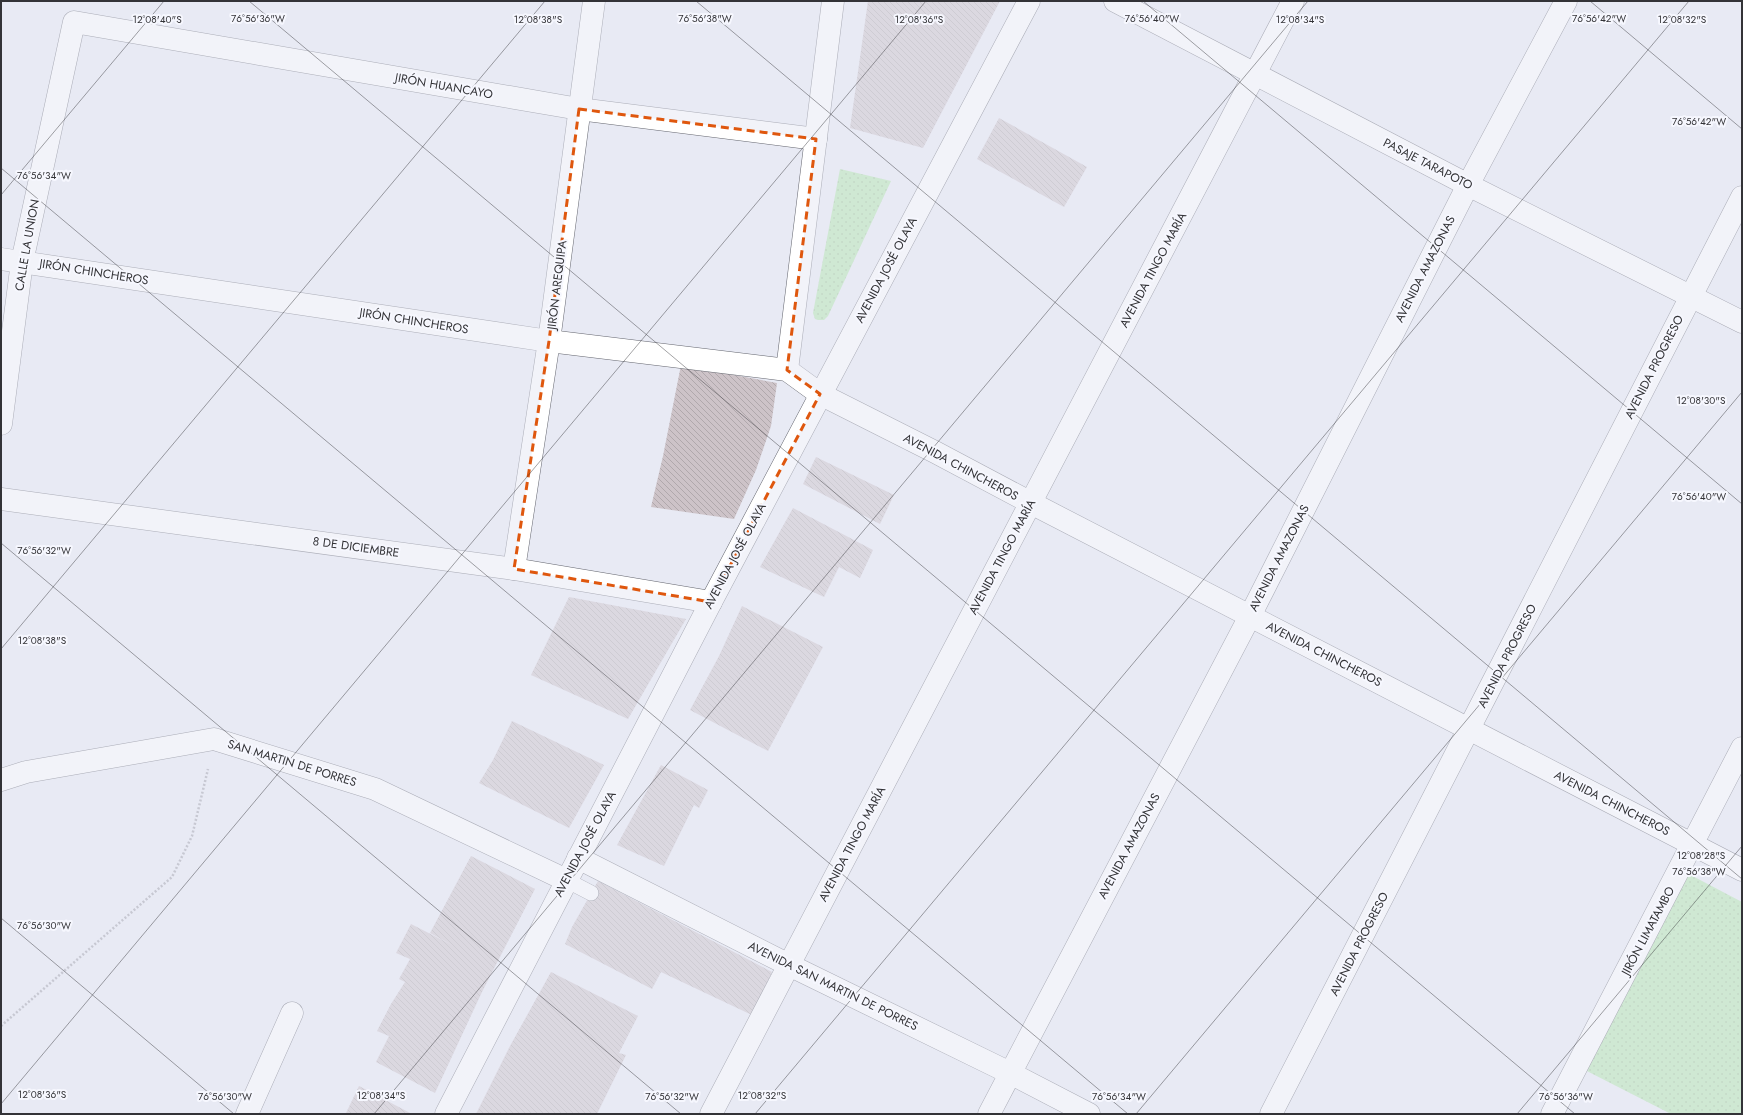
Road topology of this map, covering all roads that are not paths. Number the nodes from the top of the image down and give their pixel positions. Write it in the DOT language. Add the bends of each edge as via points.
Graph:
graph roads {
  1 [pos="594,1"];
  2 [pos="833,1"];
  3 [pos="1029,1"];
  4 [pos="1115,1"];
  5 [pos="1293,1"];
  6 [pos="1566,1"];
  7 [pos="74,22"];
  8 [pos="1255,74"];
  9 [pos="579,109"];
  10 [pos="816,139"];
  11 [pos="1468,185"];
  12 [pos="1742,197"];
  13 [pos="1,259"];
  14 [pos="22,262"];
  15 [pos="1690,296"];
  16 [pos="1742,322"];
  17 [pos="549,341"];
  18 [pos="787,370"];
  19 [pos="820,394"];
  20 [pos="1,424"];
  21 [pos="1,499"];
  22 [pos="1031,503"];
  23 [pos="514,569"];
  24 [pos="710,602"];
  25 [pos="1250,616"];
  26 [pos="1469,729"];
  27 [pos="1742,748"];
  28 [pos="1,780"];
  29 [pos="1693,845"];
  30 [pos="578,858"];
  31 [pos="1742,870"];
  32 [pos="566,880"];
  33 [pos="591,893"];
  34 [pos="789,965"];
  35 [pos="292,1013"];
  36 [pos="1010,1073"];
  37 [pos="247,1114"];
  38 [pos="446,1114"];
  39 [pos="712,1114"];
  40 [pos="989,1114"];
  41 [pos="1089,1114"];
  42 [pos="1271,1114"];
  43 [pos="1552,1114"];
  1 -- 9 [label="street, JIRÓN AREQUIPA"];
  2 -- 10 [label="street"];
  3 -- 19 [label="street, AVENIDA JOSÉ OLAYA"];
  4 -- 8 [label="street, PASAJE TARAPOTO"];
  5 -- 8 [label="street, AVENIDA TINGO MARÍA"];
  6 -- 11 [label="street, AVENIDA AMAZONAS"];
  7 -- 9 [label="street, JIRÓN HUANCAYO"];
  7 -- 14 [label="street, CALLE LA UNION"];
  8 -- 11 [label="street, PASAJE TARAPOTO"];
  8 -- 22 [label="street, AVENIDA TINGO MARÍA"];
  9 -- 10 [label="street, JIRÓN HUANCAYO"];
  9 -- 17 [label="street, JIRÓN AREQUIPA"];
  10 -- 18 [label="street"];
  11 -- 15 [label="street, PASAJE TARAPOTO"];
  11 -- 25 [label="street, AVENIDA AMAZONAS"];
  12 -- 15 [label="street, AVENIDA PROGRESO"];
  13 -- 14 [label="street, JIRÓN CHINCHEROS"];
  14 -- 17 [label="street, JIRÓN CHINCHEROS"];
  14 -- 20 [label="street, CALLE LA UNION"];
  15 -- 16 [label="street, PASAJE TARAPOTO"];
  15 -- 26 [label="street, AVENIDA PROGRESO"];
  17 -- 18 [label="street, JIRÓN CHINCHEROS"];
  17 -- 23 [label="street, JIRÓN AREQUIPA"];
  18 -- 19 [label="street, JIRÓN CHINCHEROS"];
  19 -- 22 [label="street, AVENIDA CHINCHEROS"];
  19 -- 24 [label="street, AVENIDA JOSÉ OLAYA"];
  21 -- 23 [label="street, 8 DE DICIEMBRE"];
  22 -- 25 [label="street, AVENIDA CHINCHEROS"];
  22 -- 34 [label="street, AVENIDA TINGO MARÍA"];
  23 -- 24 [label="street, 8 DE DICIEMBRE"];
  24 -- 30 [label="street, AVENIDA JOSÉ OLAYA"];
  25 -- 26 [label="street, AVENIDA CHINCHEROS"];
  25 -- 36 [label="street, AVENIDA AMAZONAS"];
  26 -- 29 [label="street, AVENIDA CHINCHEROS"];
  26 -- 42 [label="street, AVENIDA PROGRESO"];
  27 -- 29 [label="street, JIRÓN LIMATAMBO"];
  28 -- 32 [label="street, SAN MARTIN DE PORRES" via="26,772 214,739 375,789"];
  29 -- 31 [label="street, AVENIDA CHINCHEROS"];
  29 -- 43 [label="street, JIRÓN LIMATAMBO"];
  30 -- 32 [label="street, AVENIDA JOSÉ OLAYA"];
  30 -- 34 [label="street, AVENIDA SAN MARTIN DE PORRES" via="603,877 754,955"];
  32 -- 33 [label="lane"];
  32 -- 38 [label="street, AVENIDA JOSÉ OLAYA"];
  34 -- 36 [label="street, AVENIDA SAN MARTIN DE PORRES"];
  34 -- 39 [label="street, AVENIDA TINGO MARÍA" via="771,987"];
  35 -- 37 [label="street"];
  36 -- 40 [label="street, AVENIDA AMAZONAS"];
  36 -- 41 [label="street, AVENIDA SAN MARTIN DE PORRES"];
}
